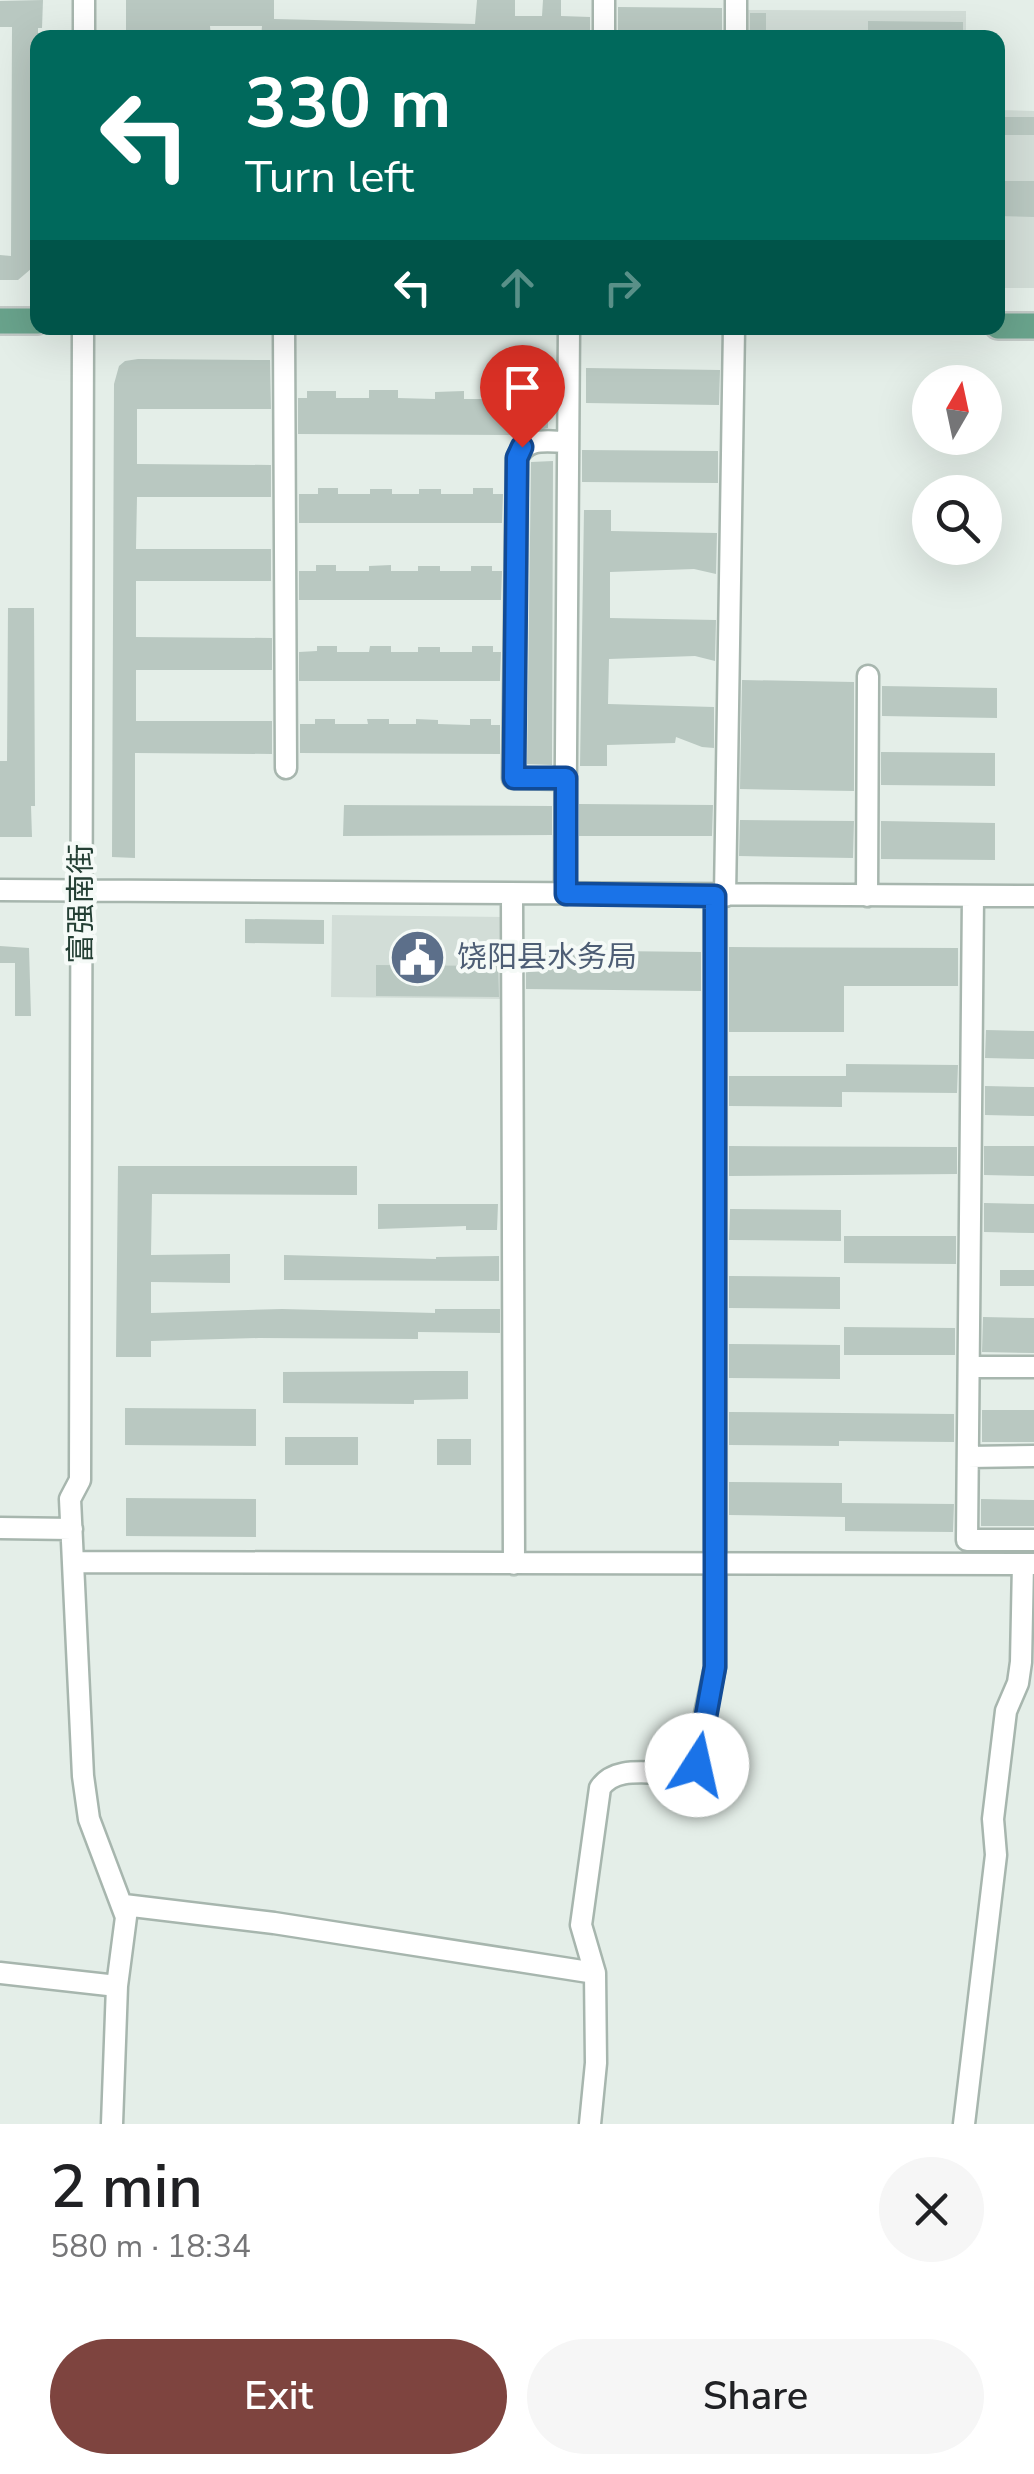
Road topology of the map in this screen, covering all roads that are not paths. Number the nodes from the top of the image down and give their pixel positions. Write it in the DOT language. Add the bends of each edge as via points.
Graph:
graph roads {
  1 [pos="84,0"];
  2 [pos="604,0"];
  3 [pos="736,0"];
  4 [pos="84,30"];
  5 [pos="604,30"];
  6 [pos="736,30"];
  7 [pos="0,321"];
  8 [pos="30,321"];
  9 [pos="1005,326"];
  10 [pos="1034,326"];
  11 [pos="83,335"];
  12 [pos="284,335"];
  13 [pos="569,335"];
  14 [pos="734,335"];
  15 [pos="568,442"];
  16 [pos="868,676"];
  17 [pos="286,768"];
  18 [pos="566,778"];
  19 [pos="0,890"];
  20 [pos="81,890"];
  21 [pos="512,894"];
  22 [pos="566,894"];
  23 [pos="720,896"];
  24 [pos="867,896"];
  25 [pos="973,896"];
  26 [pos="1034,896"];
  27 [pos="1034,1366"];
  28 [pos="969,1367"];
  29 [pos="968,1456"];
  30 [pos="1034,1456"];
  31 [pos="0,1528"];
  32 [pos="72,1529"];
  33 [pos="1034,1540"];
  34 [pos="74,1562"];
  35 [pos="514,1564"];
  36 [pos="715,1564"];
  37 [pos="1028,1564"];
  38 [pos="124,1905"];
  39 [pos="595,1973"];
  40 [pos="0,1974"];
  41 [pos="118,1986"];
  42 [pos="112,2124"];
  43 [pos="590,2124"];
  44 [pos="964,2124"];
  1 -- 4 [label="street"];
  2 -- 5 [label="street"];
  3 -- 6 [label="street"];
  7 -- 8 [label="main road"];
  9 -- 10 [label="main road"];
  11 -- 20 [label="street, 富强南街"];
  12 -- 17 [label="street"];
  13 -- 15 [label="street"];
  14 -- 23 [label="street"];
  15 -- 18 [label="street"];
  15 -- 18 [label="street" via="529,442 517,458 514,759 514,778"];
  16 -- 24 [label="street"];
  18 -- 22 [label="street"];
  19 -- 20 [label="street"];
  20 -- 21 [label="street"];
  20 -- 32 [label="street, 富强南街" via="80,1480 70,1499"];
  21 -- 22 [label="street"];
  21 -- 35 [label="street"];
  22 -- 23 [label="street"];
  23 -- 24 [label="street"];
  23 -- 36 [label="street"];
  24 -- 25 [label="street"];
  25 -- 26 [label="street"];
  25 -- 28 [label="street"];
  27 -- 28 [label="street"];
  28 -- 29 [label="street"];
  29 -- 30 [label="street"];
  29 -- 33 [label="street" via="968,1540"];
  31 -- 32 [label="street"];
  32 -- 34 [label="street, 富强南街"];
  34 -- 35 [label="street"];
  34 -- 38 [label="street, 富强南街" via="89,1819"];
  35 -- 36 [label="street"];
  36 -- 37 [label="street"];
  36 -- 39 [label="street" via="715,1667 697,1765 685,1773 619,1774 600,1788 581,1925"];
  37 -- 44 [label="street" via="1021,1662 1006,1711 992,1819 996,1856"];
  38 -- 39 [label="street"];
  38 -- 41 [label="street"];
  39 -- 43 [label="street"];
  40 -- 41 [label="street"];
  41 -- 42 [label="street"];
}
